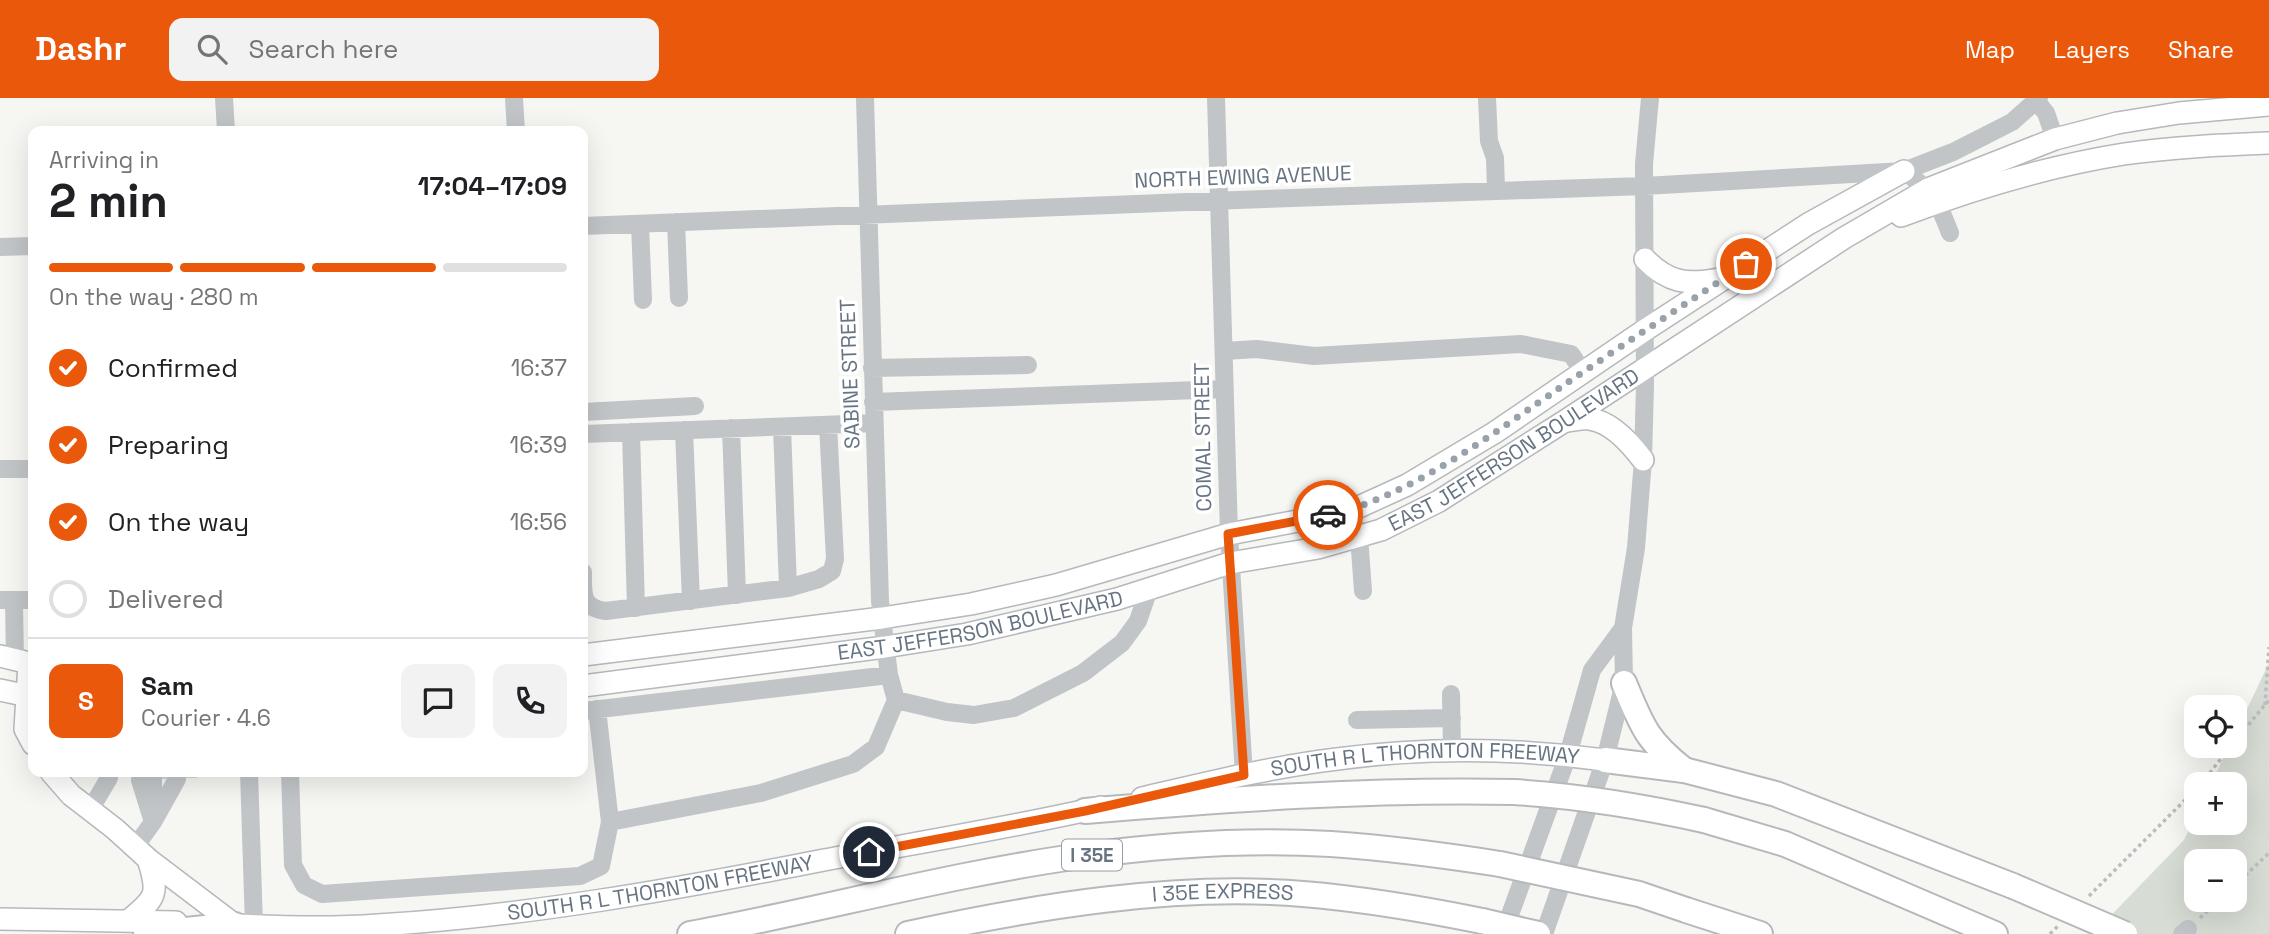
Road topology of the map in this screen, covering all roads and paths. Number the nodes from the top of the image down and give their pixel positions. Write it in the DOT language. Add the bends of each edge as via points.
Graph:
graph roads {
  1 [pos="224,98"];
  2 [pos="514,98"];
  3 [pos="864,98"];
  4 [pos="1216,98"];
  5 [pos="1487,98"];
  6 [pos="1650,98"];
  7 [pos="2269,98"];
  8 [pos="2038,100"];
  9 [pos="2269,107"];
  10 [pos="226,126"];
  11 [pos="516,126"];
  12 [pos="2055,139"];
  13 [pos="2269,143"];
  14 [pos="1904,171"];
  15 [pos="1644,186"];
  16 [pos="1496,190"];
  17 [pos="1933,195"];
  18 [pos="1220,201"];
  19 [pos="868,215"];
  20 [pos="676,222"];
  21 [pos="640,224"];
  22 [pos="588,226"];
  23 [pos="1950,233"];
  24 [pos="28,246"];
  25 [pos="0,247"];
  26 [pos="1645,259"];
  27 [pos="1725,278"];
  28 [pos="679,298"];
  29 [pos="643,300"];
  30 [pos="1644,330"];
  31 [pos="1224,351"];
  32 [pos="1028,365"];
  33 [pos="872,368"];
  34 [pos="1645,369"];
  35 [pos="1583,372"];
  36 [pos="1225,390"];
  37 [pos="873,401"];
  38 [pos="695,406"];
  39 [pos="588,412"];
  40 [pos="1565,421"];
  41 [pos="874,423"];
  42 [pos="828,425"];
  43 [pos="782,427"];
  44 [pos="731,428"];
  45 [pos="684,430"];
  46 [pos="631,432"];
  47 [pos="588,434"];
  48 [pos="1643,460"];
  49 [pos="0,469"];
  50 [pos="28,469"];
  51 [pos="1228,534"];
  52 [pos="1359,536"];
  53 [pos="1230,563"];
  54 [pos="788,588"];
  55 [pos="1149,589"];
  56 [pos="1363,591"];
  57 [pos="737,595"];
  58 [pos="7,600"];
  59 [pos="28,600"];
  60 [pos="691,601"];
  61 [pos="588,604"];
  62 [pos="636,608"];
  63 [pos="882,618"];
  64 [pos="1623,628"];
  65 [pos="885,647"];
  66 [pos="2269,647"];
  67 [pos="588,654"];
  68 [pos="19,661"];
  69 [pos="889,675"];
  70 [pos="1624,683"];
  71 [pos="588,685"];
  72 [pos="0,690"];
  73 [pos="28,692"];
  74 [pos="1451,694"];
  75 [pos="28,696"];
  76 [pos="896,700"];
  77 [pos="2269,700"];
  78 [pos="28,704"];
  79 [pos="2265,705"];
  80 [pos="590,710"];
  81 [pos="1452,718"];
  82 [pos="1357,720"];
  83 [pos="2247,726"];
  84 [pos="28,735"];
  85 [pos="1452,751"];
  86 [pos="1568,755"];
  87 [pos="2221,758"];
  88 [pos="1605,760"];
  89 [pos="1684,771"];
  90 [pos="2210,772"];
  91 [pos="1244,775"];
  92 [pos="56,777"];
  93 [pos="109,777"];
  94 [pos="249,777"];
  95 [pos="290,777"];
  96 [pos="158,779"];
  97 [pos="2184,801"];
  98 [pos="90,810"];
  99 [pos="1085,811"];
  100 [pos="610,822"];
  101 [pos="142,853"];
  102 [pos="2269,853"];
  103 [pos="2247,874"];
  104 [pos="2080,905"];
  105 [pos="2206,912"];
  106 [pos="0,919"];
  107 [pos="2060,924"];
  108 [pos="245,926"];
  109 [pos="137,927"];
  110 [pos="2185,931"];
  111 [pos="690,934"];
  112 [pos="908,934"];
  113 [pos="1503,934"];
  114 [pos="1538,934"];
  115 [pos="1544,934"];
  116 [pos="1760,934"];
  117 [pos="1995,934"];
  118 [pos="2050,934"];
  119 [pos="2125,934"];
  1 -- 10 [label="street"];
  2 -- 11 [label="street"];
  3 -- 19 [label="street, SABINE STREET"];
  4 -- 18 [label="street, COMAL STREET"];
  5 -- 16 [label="street"];
  6 -- 15 [label="street"];
  7 -- 9 [label="street"];
  8 -- 12 [label="street"];
  8 -- 14 [label="street, NORTH EWING AVENUE" via="2012,122"];
  9 -- 12 [label="main road, bridge" via="2179,113"];
  12 -- 17 [label="main road"];
  13 -- 17 [label="main road" via="2124,154"];
  14 -- 15 [label="street, NORTH EWING AVENUE"];
  14 -- 17 [label="street"];
  14 -- 27 [label="main road, EAST JEFFERSON BOULEVARD" via="1808,224"];
  15 -- 16 [label="street, NORTH EWING AVENUE"];
  15 -- 26 [label="street"];
  16 -- 18 [label="street, NORTH EWING AVENUE"];
  17 -- 23 [label="street"];
  17 -- 34 [label="main road, EAST JEFFERSON BOULEVARD" via="1844,237"];
  18 -- 19 [label="street, NORTH EWING AVENUE"];
  18 -- 31 [label="street, COMAL STREET"];
  19 -- 20 [label="street, NORTH EWING AVENUE"];
  19 -- 33 [label="street, SABINE STREET"];
  20 -- 21 [label="street, NORTH EWING AVENUE"];
  20 -- 28 [label="street"];
  21 -- 22 [label="street, NORTH EWING AVENUE"];
  21 -- 29 [label="street"];
  24 -- 25 [label="street"];
  26 -- 27 [label="main road" via="1658,273 1676,281"];
  26 -- 30 [label="street"];
  27 -- 30 [label="main road, EAST JEFFERSON BOULEVARD"];
  30 -- 34 [label="street"];
  30 -- 35 [label="main road, EAST JEFFERSON BOULEVARD"];
  31 -- 35 [label="street" via="1256,349 1314,356 1521,344 1571,354"];
  31 -- 36 [label="street, COMAL STREET"];
  32 -- 33 [label="street"];
  33 -- 37 [label="street, SABINE STREET"];
  34 -- 40 [label="main road, EAST JEFFERSON BOULEVARD"];
  34 -- 48 [label="street"];
  35 -- 51 [label="main road, EAST JEFFERSON BOULEVARD" via="1407,485 1350,511"];
  36 -- 37 [label="street"];
  36 -- 51 [label="street, COMAL STREET"];
  37 -- 41 [label="street, SABINE STREET"];
  38 -- 39 [label="street"];
  40 -- 48 [label="main road" via="1602,423"];
  40 -- 52 [label="main road, EAST JEFFERSON BOULEVARD" via="1439,501"];
  41 -- 42 [label="street"];
  41 -- 63 [label="street, SABINE STREET"];
  42 -- 43 [label="street"];
  42 -- 54 [label="street" via="835,559 832,571 820,579"];
  43 -- 44 [label="street"];
  43 -- 54 [label="street"];
  44 -- 45 [label="street"];
  44 -- 57 [label="street"];
  45 -- 46 [label="street"];
  45 -- 60 [label="street"];
  46 -- 47 [label="street"];
  46 -- 62 [label="street"];
  48 -- 64 [label="street"];
  49 -- 50 [label="street"];
  51 -- 53 [label="street, COMAL STREET"];
  51 -- 63 [label="main road, EAST JEFFERSON BOULEVARD" via="1056,585"];
  52 -- 53 [label="main road, EAST JEFFERSON BOULEVARD"];
  52 -- 56 [label="street"];
  53 -- 55 [label="main road, EAST JEFFERSON BOULEVARD"];
  53 -- 91 [label="street, COMAL STREET"];
  54 -- 57 [label="street"];
  55 -- 65 [label="main road, EAST JEFFERSON BOULEVARD" via="1034,620"];
  55 -- 76 [label="street" via="1138,621 1122,643 1083,673 1014,708 974,715"];
  57 -- 60 [label="street"];
  58 -- 59 [label="street"];
  58 -- 68 [label="street"];
  60 -- 62 [label="street"];
  61 -- 62 [label="street" via="607,611"];
  63 -- 65 [label="street, SABINE STREET"];
  63 -- 67 [label="main road, EAST JEFFERSON BOULEVARD"];
  64 -- 70 [label="street"];
  64 -- 86 [label="street" via="1592,670"];
  65 -- 69 [label="street, SABINE STREET"];
  65 -- 71 [label="main road, EAST JEFFERSON BOULEVARD"];
  66 -- 79 [label="path"];
  68 -- 73 [label="main road"];
  69 -- 76 [label="street, SABINE STREET"];
  69 -- 80 [label="street"];
  70 -- 88 [label="street"];
  70 -- 89 [label="highway" via="1645,732 1660,752"];
  72 -- 75 [label="main road"];
  74 -- 81 [label="street"];
  76 -- 100 [label="street" via="876,747 853,764 761,793"];
  77 -- 79 [label="path"];
  78 -- 84 [label="main road"];
  79 -- 83 [label="path"];
  80 -- 100 [label="street"];
  81 -- 82 [label="street"];
  81 -- 85 [label="street"];
  85 -- 86 [label="main road, SOUTH R L THORNTON FREEWAY"];
  85 -- 91 [label="main road, SOUTH R L THORNTON FREEWAY" via="1336,759"];
  86 -- 88 [label="main road, SOUTH R L THORNTON FREEWAY"];
  86 -- 113 [label="street"];
  87 -- 90 [label="path"];
  88 -- 89 [label="highway"];
  88 -- 115 [label="street"];
  89 -- 119 [label="highway, bridge" via="1776,794"];
  91 -- 99 [label="main road, SOUTH R L THORNTON FREEWAY"];
  92 -- 98 [label="main road"];
  93 -- 98 [label="street"];
  94 -- 108 [label="street"];
  95 -- 100 [label="street" via="293,865 303,885 322,894 580,876 601,866"];
  96 -- 101 [label="street" via="153,822"];
  97 -- 104 [label="path"];
  98 -- 101 [label="main road"];
  99 -- 108 [label="main road, SOUTH R L THORNTON FREEWAY" via="510,914 378,926"];
  99 -- 117 [label="highway, bridge" via="1451,791 1575,796 1704,820 1785,844"];
  101 -- 108 [label="main road"];
  101 -- 109 [label="main road" via="156,883"];
  102 -- 103 [label="path"];
  105 -- 110 [label="path"];
  106 -- 109 [label="main road"];
  107 -- 118 [label="path"];
  108 -- 109 [label="highway"];
  111 -- 116 [label="highway, I 35E, bridge" via="1081,856 1265,843 1414,851 1500,864 1639,894"];
  112 -- 114 [label="highway, I 35E EXPRESS, bridge" via="986,917 1094,902 1235,892 1302,894 1420,909"];
}
